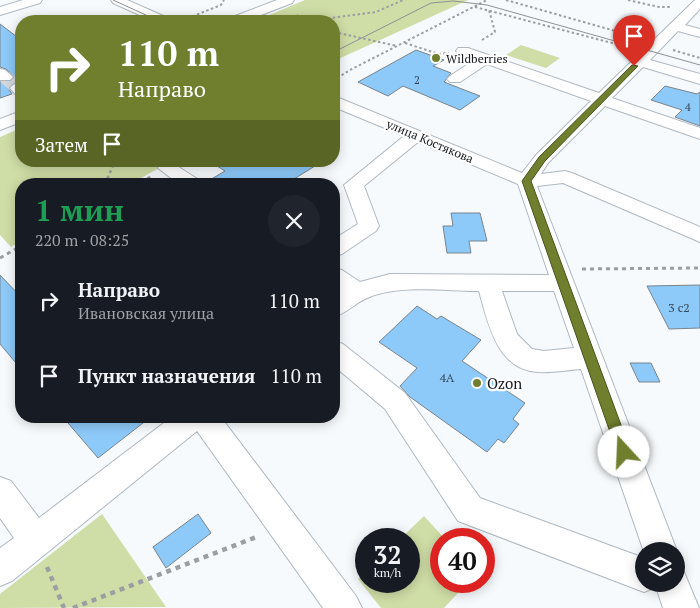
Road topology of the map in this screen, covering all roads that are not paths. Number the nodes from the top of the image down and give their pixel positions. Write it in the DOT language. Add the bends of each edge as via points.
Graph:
graph roads {
  1 [pos="36,0"];
  2 [pos="116,0"];
  3 [pos="288,0"];
  4 [pos="5,9"];
  5 [pos="697,9"];
  6 [pos="19,15"];
  7 [pos="150,15"];
  8 [pos="250,15"];
  9 [pos="675,26"];
  10 [pos="700,32"];
  11 [pos="652,50"];
  12 [pos="463,52"];
  13 [pos="485,59"];
  14 [pos="455,79"];
  15 [pos="700,79"];
  16 [pos="601,99"];
  17 [pos="340,103"];
  18 [pos="15,119"];
  19 [pos="0,125"];
  20 [pos="700,134"];
  21 [pos="416,136"];
  22 [pos="167,168"];
  23 [pos="565,177"];
  24 [pos="183,178"];
  25 [pos="526,181"];
  26 [pos="700,235"];
  27 [pos="340,245"];
  28 [pos="568,276"];
  29 [pos="340,280"];
  30 [pos="488,282"];
  31 [pos="357,292"];
  32 [pos="340,304"];
  33 [pos="340,356"];
  34 [pos="590,357"];
  35 [pos="186,423"];
  36 [pos="208,423"];
  37 [pos="0,492"];
  38 [pos="36,541"];
  39 [pos="657,542"];
  40 [pos="0,570"];
  41 [pos="635,575"];
  42 [pos="344,608"];
  1 -- 4 [label="street"];
  2 -- 7 [label="street"];
  3 -- 8 [label="street"];
  4 -- 6 [label="street"];
  5 -- 9 [label="street"];
  9 -- 10 [label="street"];
  9 -- 11 [label="street"];
  11 -- 15 [label="street"];
  11 -- 16 [label="street"];
  12 -- 13 [label="street"];
  13 -- 14 [label="street"];
  13 -- 16 [label="street"];
  16 -- 20 [label="street"];
  16 -- 25 [label="street" via="542,159"];
  17 -- 21 [label="street, улица Костякова"];
  18 -- 19 [label="street"];
  21 -- 25 [label="street, улица Костякова"];
  21 -- 27 [label="street" via="354,185 369,226"];
  22 -- 24 [label="street"];
  23 -- 25 [label="street"];
  23 -- 26 [label="street"];
  25 -- 28 [label="street"];
  28 -- 30 [label="street"];
  28 -- 34 [label="street"];
  29 -- 31 [label="street"];
  30 -- 31 [label="street" via="390,282"];
  30 -- 34 [label="street" via="509,344 518,356 532,362"];
  31 -- 32 [label="street"];
  33 -- 41 [label="street" via="395,401 469,510"];
  34 -- 39 [label="street"];
  35 -- 38 [label="street"];
  36 -- 42 [label="street"];
  37 -- 38 [label="street"];
  38 -- 40 [label="street"];
}
